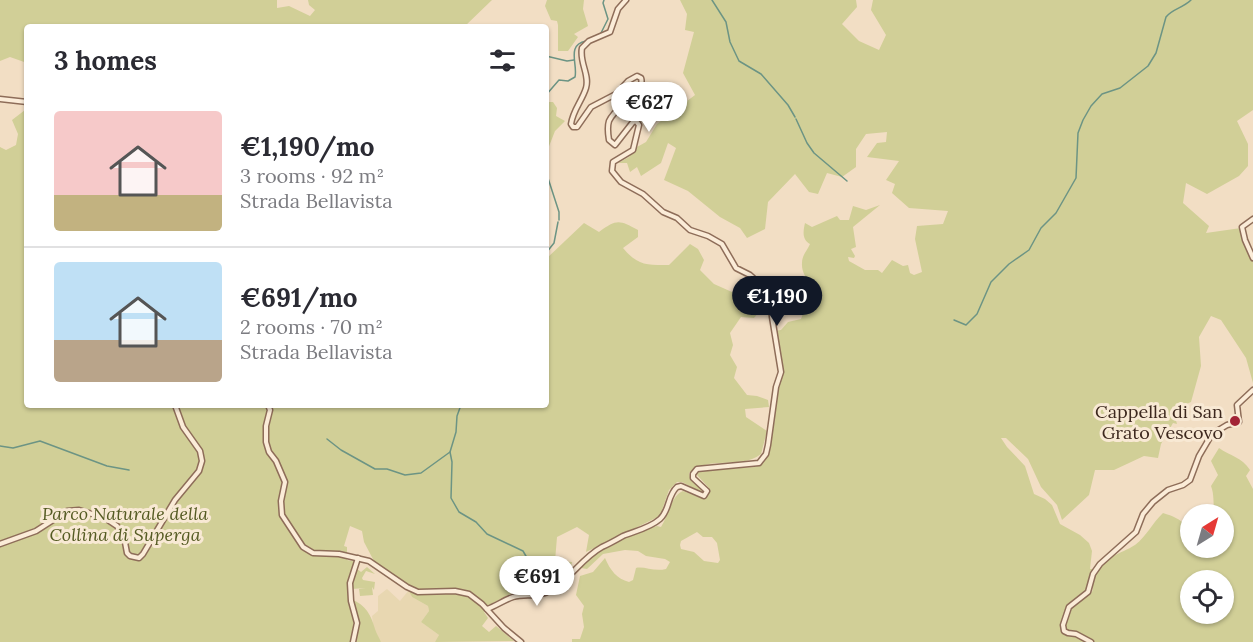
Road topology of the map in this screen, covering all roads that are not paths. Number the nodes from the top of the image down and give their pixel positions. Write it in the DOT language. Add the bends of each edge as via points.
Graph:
graph roads {
  1 [pos="626,0"];
  2 [pos="0,99"];
  3 [pos="24,102"];
  4 [pos="1253,219"];
  5 [pos="1253,258"];
  6 [pos="1253,390"];
  7 [pos="176,408"];
  8 [pos="269,408"];
  9 [pos="0,544"];
  10 [pos="358,558"];
  11 [pos="488,609"];
  12 [pos="352,642"];
  13 [pos="520,642"];
  14 [pos="1091,642"];
  1 -- 11 [label="street" via="618,9 610,32 582,48 586,88 571,124 577,127 591,106 616,94 631,78 641,78 637,92 617,109 608,125 609,140 615,145 633,122 639,124 633,150 613,162 612,171 616,178 644,194 690,230 718,241 736,268 760,284 772,315 781,372 768,445 759,464 694,471 693,478 707,491 704,496 677,487 667,510 653,525 598,549 554,588 535,596 513,597"];
  2 -- 3 [label="street"];
  4 -- 5 [label="street" via="1242,227"];
  6 -- 14 [label="street" via="1237,405 1239,422 1212,434 1188,482 1168,490 1148,507 1136,532 1100,564 1088,592 1069,607 1064,630"];
  7 -- 9 [label="street" via="202,461 139,558 127,553 121,532 110,520 75,509 36,531"];
  8 -- 10 [label="street" via="266,442 285,482 282,515 289,528 303,547 313,553"];
  10 -- 11 [label="street" via="378,566 412,590 461,592"];
  10 -- 12 [label="street" via="350,583 357,623"];
  11 -- 13 [label="street"];
}
